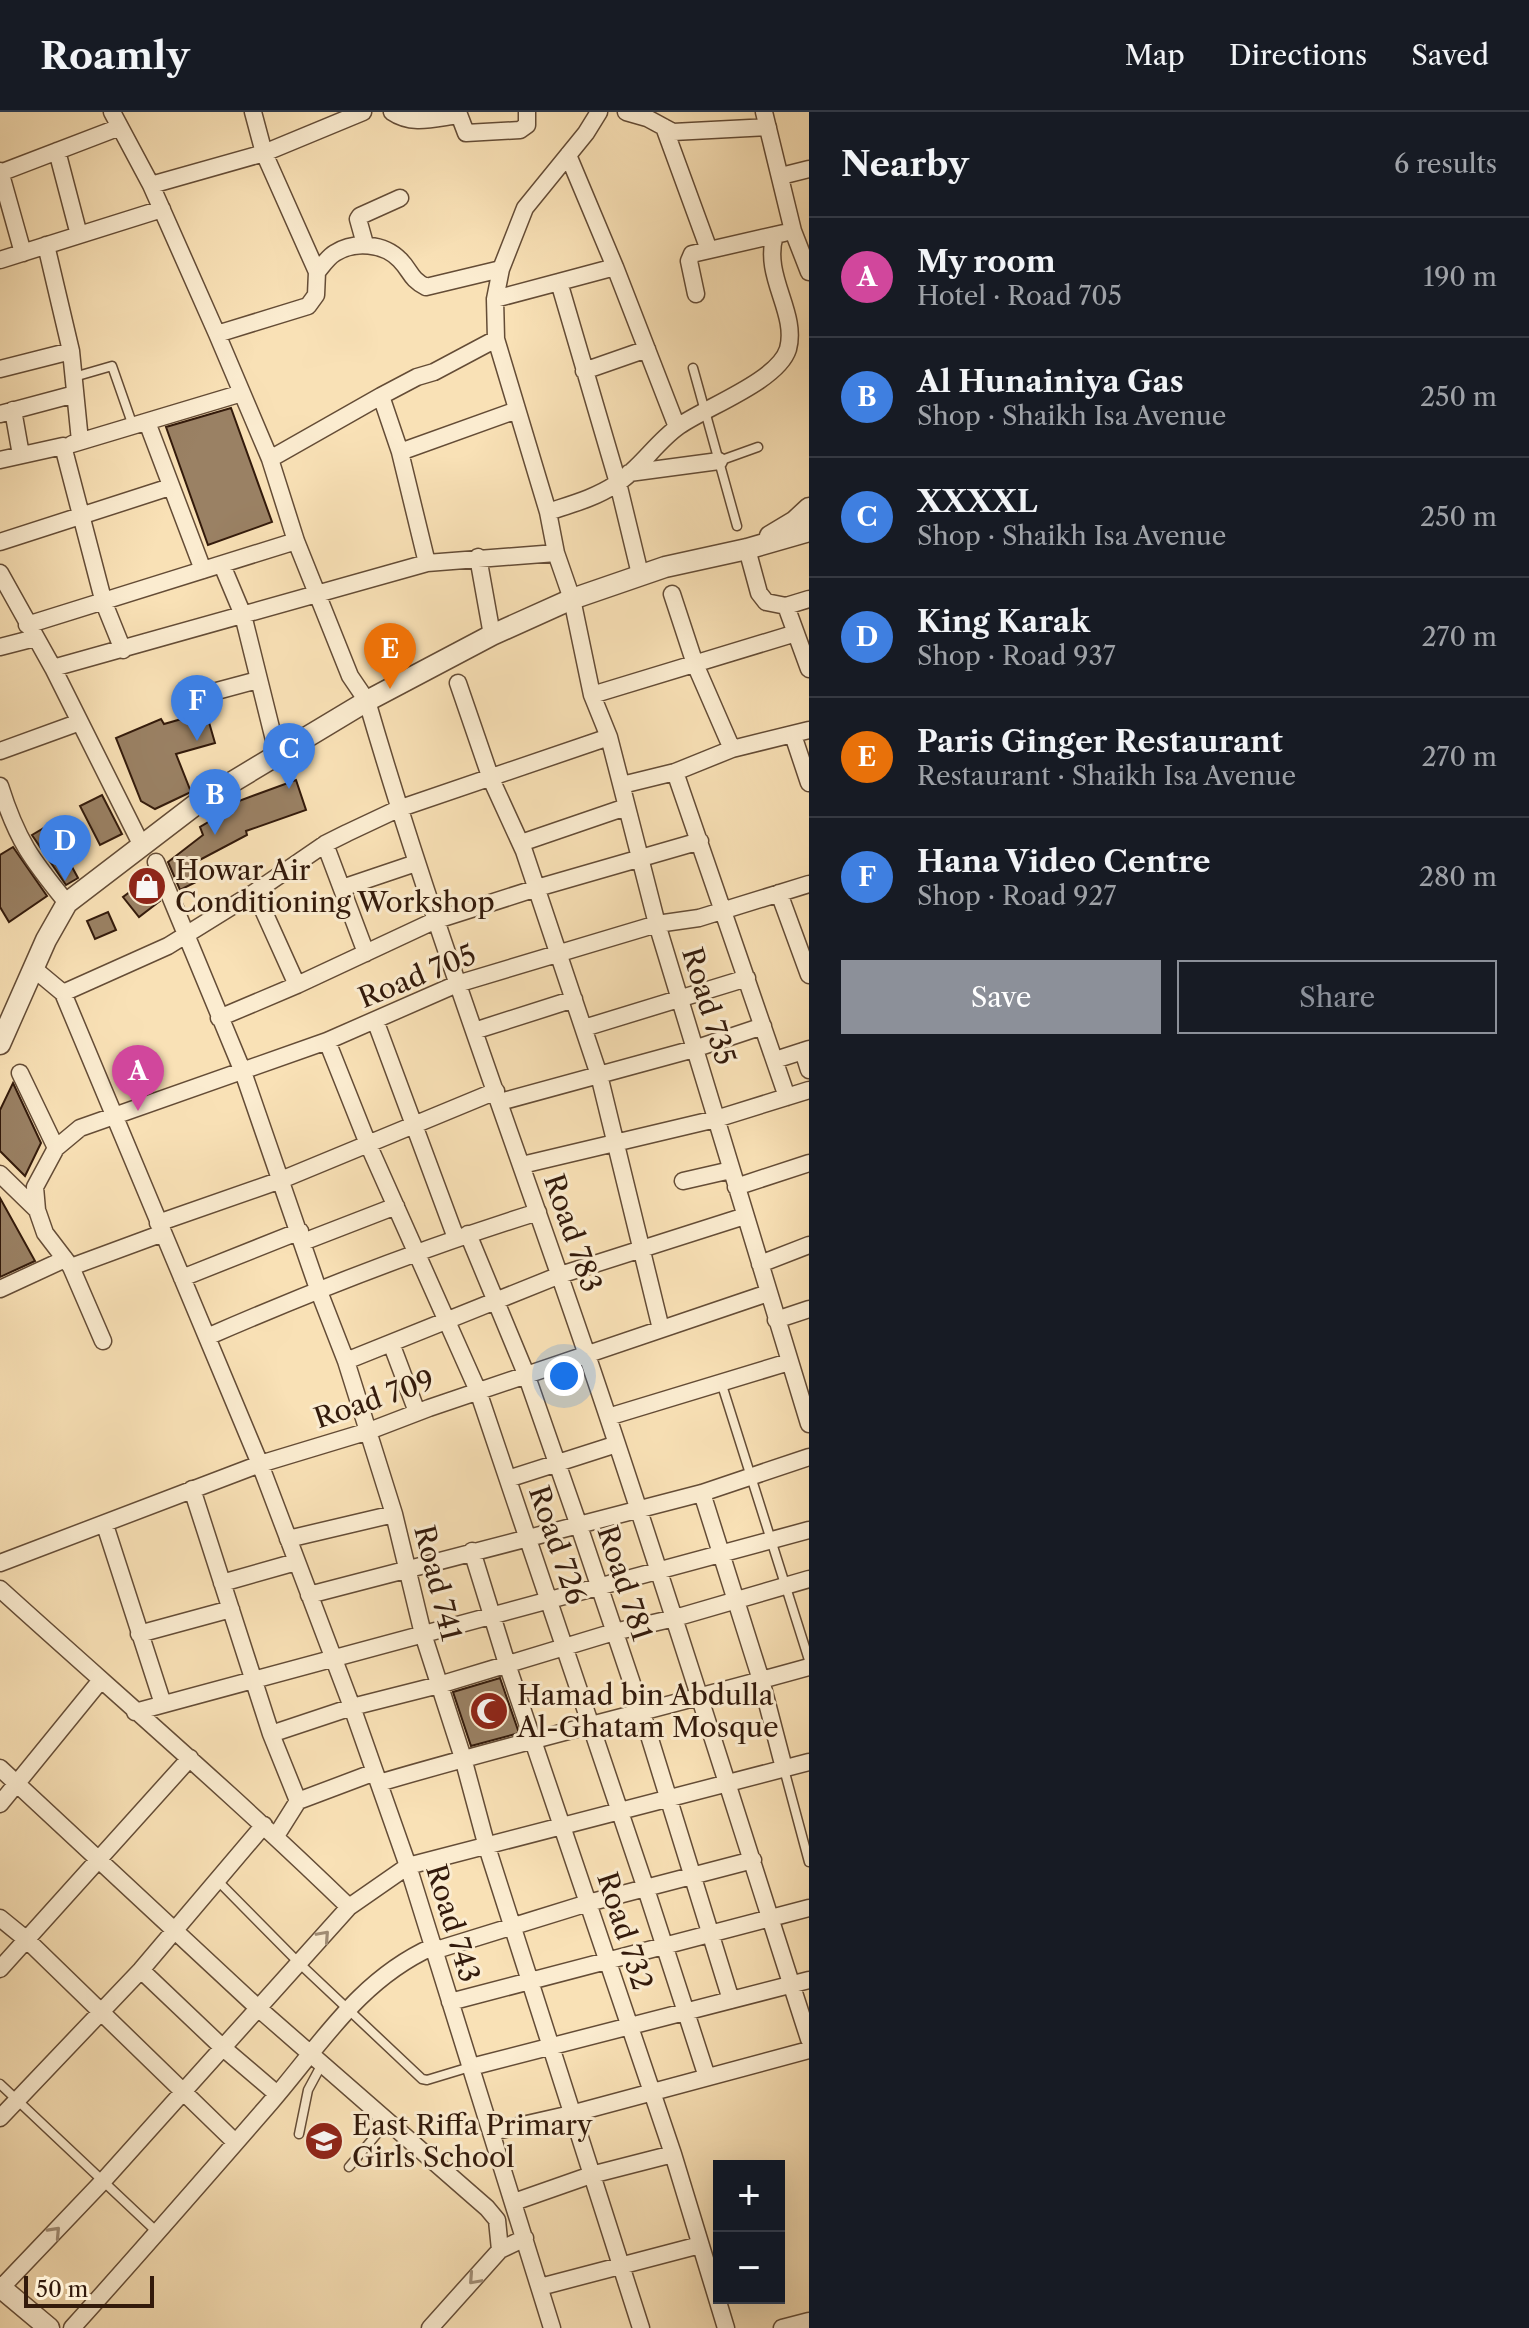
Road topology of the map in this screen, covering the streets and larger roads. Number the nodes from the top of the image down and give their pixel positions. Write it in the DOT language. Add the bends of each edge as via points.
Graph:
graph roads {
  1 [pos="112,112"];
  2 [pos="253,112"];
  3 [pos="363,112"];
  4 [pos="392,112"];
  5 [pos="527,112"];
  6 [pos="599,112"];
  7 [pos="626,112"];
  8 [pos="710,112"];
  9 [pos="458,113"];
  10 [pos="766,120"];
  11 [pos="120,127"];
  12 [pos="664,127"];
  13 [pos="715,130"];
  14 [pos="57,151"];
  15 [pos="264,153"];
  16 [pos="568,155"];
  17 [pos="809,169"];
  18 [pos="0,172"];
  19 [pos="781,176"];
  20 [pos="151,185"];
  21 [pos="400,198"];
  22 [pos="162,209"];
  23 [pos="793,231"];
  24 [pos="79,235"];
  25 [pos="775,235"];
  26 [pos="365,244"];
  27 [pos="46,245"];
  28 [pos="709,250"];
  29 [pos="804,250"];
  30 [pos="23,253"];
  31 [pos="0,260"];
  32 [pos="615,267"];
  33 [pos="501,269"];
  34 [pos="317,272"];
  35 [pos="809,272"];
  36 [pos="559,282"];
  37 [pos="696,294"];
  38 [pos="495,299"];
  39 [pos="217,334"];
  40 [pos="496,339"];
  41 [pos="647,349"];
  42 [pos="71,351"];
  43 [pos="0,369"];
  44 [pos="584,371"];
  45 [pos="75,386"];
  46 [pos="242,393"];
  47 [pos="381,396"];
  48 [pos="517,410"];
  49 [pos="7,412"];
  50 [pos="140,424"];
  51 [pos="677,427"];
  52 [pos="80,441"];
  53 [pos="63,446"];
  54 [pos="400,452"];
  55 [pos="21,455"];
  56 [pos="270,459"];
  57 [pos="0,460"];
  58 [pos="719,461"];
  59 [pos="623,478"];
  60 [pos="170,487"];
  61 [pos="809,508"];
  62 [pos="548,512"];
  63 [pos="80,516"];
  64 [pos="809,531"];
  65 [pos="296,541"];
  66 [pos="0,542"];
  67 [pos="747,549"];
  68 [pos="556,553"];
  69 [pos="478,557"];
  70 [pos="427,563"];
  71 [pos="222,565"];
  72 [pos="203,570"];
  73 [pos="0,573"];
  74 [pos="640,574"];
  75 [pos="318,593"];
  76 [pos="672,594"];
  77 [pos="572,599"];
  78 [pos="809,599"];
  79 [pos="104,603"];
  80 [pos="786,606"];
  81 [pos="243,615"];
  82 [pos="31,631"];
  83 [pos="796,633"];
  84 [pos="492,635"];
  85 [pos="0,647"];
  86 [pos="123,650"];
  87 [pos="808,663"];
  88 [pos="695,664"];
  89 [pos="53,668"];
  90 [pos="258,680"];
  91 [pos="458,683"];
  92 [pos="213,692"];
  93 [pos="592,695"];
  94 [pos="367,701"];
  95 [pos="80,722"];
  96 [pos="801,732"];
  97 [pos="609,737"];
  98 [pos="732,749"];
  99 [pos="0,751"];
  100 [pos="278,756"];
  101 [pos="675,772"];
  102 [pos="491,779"];
  103 [pos="809,783"];
  104 [pos="622,785"];
  105 [pos="0,786"];
  106 [pos="626,807"];
  107 [pos="398,809"];
  108 [pos="6,825"];
  109 [pos="700,841"];
  110 [pos="521,843"];
  111 [pos="141,844"];
  112 [pos="325,844"];
  113 [pos="639,858"];
  114 [pos="156,862"];
  115 [pos="416,863"];
  116 [pos="809,884"];
  117 [pos="342,888"];
  118 [pos="537,888"];
  119 [pos="255,892"];
  120 [pos="779,893"];
  121 [pos="67,903"];
  122 [pos="724,910"];
  123 [pos="434,921"];
  124 [pos="657,924"];
  125 [pos="187,935"];
  126 [pos="366,953"];
  127 [pos="559,953"];
  128 [pos="33,968"];
  129 [pos="808,969"];
  130 [pos="747,978"];
  131 [pos="457,984"];
  132 [pos="297,985"];
  133 [pos="63,993"];
  134 [pos="574,999"];
  135 [pos="679,999"];
  136 [pos="219,1018"];
  137 [pos="375,1020"];
  138 [pos="763,1026"];
  139 [pos="584,1028"];
  140 [pos="474,1031"];
  141 [pos="2,1032"];
  142 [pos="327,1041"];
  143 [pos="694,1049"];
  144 [pos="806,1050"];
  145 [pos="775,1060"];
  146 [pos="809,1070"];
  147 [pos="243,1072"];
  148 [pos="20,1073"];
  149 [pos="599,1075"];
  150 [pos="809,1090"];
  151 [pos="498,1096"];
  152 [pos="787,1097"];
  153 [pos="117,1115"];
  154 [pos="716,1119"];
  155 [pos="415,1123"];
  156 [pos="616,1142"];
  157 [pos="368,1144"];
  158 [pos="56,1148"];
  159 [pos="809,1163"];
  160 [pos="522,1165"];
  161 [pos="731,1170"];
  162 [pos="0,1174"];
  163 [pos="281,1180"];
  164 [pos="683,1181"];
  165 [pos="736,1187"];
  166 [pos="396,1206"];
  167 [pos="37,1210"];
  168 [pos="538,1212"];
  169 [pos="745,1216"];
  170 [pos="161,1228"];
  171 [pos="302,1236"];
  172 [pos="462,1236"];
  173 [pos="809,1245"];
  174 [pos="641,1249"];
  175 [pos="417,1253"];
  176 [pos="68,1263"];
  177 [pos="760,1264"];
  178 [pos="560,1275"];
  179 [pos="182,1278"];
  180 [pos="0,1289"];
  181 [pos="318,1289"];
  182 [pos="768,1293"];
  183 [pos="495,1301"];
  184 [pos="809,1309"];
  185 [pos="446,1320"];
  186 [pos="776,1320"];
  187 [pos="661,1329"];
  188 [pos="207,1337"];
  189 [pos="103,1341"];
  190 [pos="391,1343"];
  191 [pos="587,1354"];
  192 [pos="346,1361"];
  193 [pos="789,1362"];
  194 [pos="526,1374"];
  195 [pos="802,1380"];
  196 [pos="478,1391"];
  197 [pos="417,1412"];
  198 [pos="608,1417"];
  199 [pos="809,1424"];
  200 [pos="369,1431"];
  201 [pos="617,1444"];
  202 [pos="809,1457"];
  203 [pos="260,1464"];
  204 [pos="557,1464"];
  205 [pos="508,1479"];
  206 [pos="192,1489"];
  207 [pos="702,1493"];
  208 [pos="639,1509"];
  209 [pos="394,1514"];
  210 [pos="105,1525"];
  211 [pos="579,1526"];
  212 [pos="809,1530"];
  213 [pos="528,1537"];
  214 [pos="288,1539"];
  215 [pos="472,1551"];
  216 [pos="721,1554"];
  217 [pos="296,1562"];
  218 [pos="0,1563"];
  219 [pos="409,1569"];
  220 [pos="659,1570"];
  221 [pos="809,1579"];
  222 [pos="222,1583"];
  223 [pos="598,1587"];
  224 [pos="0,1589"];
  225 [pos="309,1595"];
  226 [pos="549,1600"];
  227 [pos="735,1601"];
  228 [pos="231,1609"];
  229 [pos="491,1616"];
  230 [pos="675,1618"];
  231 [pos="614,1632"];
  232 [pos="139,1634"];
  233 [pos="423,1634"];
  234 [pos="565,1647"];
  235 [pos="332,1659"];
  236 [pos="507,1664"];
  237 [pos="809,1667"];
  238 [pos="101,1680"];
  239 [pos="254,1680"];
  240 [pos="761,1680"];
  241 [pos="439,1685"];
  242 [pos="700,1698"];
  243 [pos="163,1704"];
  244 [pos="352,1707"];
  245 [pos="135,1712"];
  246 [pos="642,1713"];
  247 [pos="592,1725"];
  248 [pos="271,1734"];
  249 [pos="533,1740"];
  250 [pos="190,1758"];
  251 [pos="463,1758"];
  252 [pos="809,1762"];
  253 [pos="0,1768"];
  254 [pos="784,1768"];
  255 [pos="377,1778"];
  256 [pos="728,1783"];
  257 [pos="17,1784"];
  258 [pos="667,1799"];
  259 [pos="298,1801"];
  260 [pos="0,1804"];
  261 [pos="619,1811"];
  262 [pos="563,1827"];
  263 [pos="270,1831"];
  264 [pos="487,1847"];
  265 [pos="100,1860"];
  266 [pos="753,1860"];
  267 [pos="408,1866"];
  268 [pos="693,1876"];
  269 [pos="646,1889"];
  270 [pos="588,1903"];
  271 [pos="349,1907"];
  272 [pos="809,1908"];
  273 [pos="0,1918"];
  274 [pos="771,1918"];
  275 [pos="514,1927"];
  276 [pos="175,1931"];
  277 [pos="712,1935"];
  278 [pos="27,1940"];
  279 [pos="664,1947"];
  280 [pos="432,1949"];
  281 [pos="608,1961"];
  282 [pos="0,1969"];
  283 [pos="141,1970"];
  284 [pos="809,1980"];
  285 [pos="528,1982"];
  286 [pos="791,1984"];
  287 [pos="731,2000"];
  288 [pos="450,2002"];
  289 [pos="258,2008"];
  290 [pos="101,2012"];
  291 [pos="686,2012"];
  292 [pos="630,2027"];
  293 [pos="809,2039"];
  294 [pos="222,2047"];
  295 [pos="550,2047"];
  296 [pos="809,2050"];
  297 [pos="316,2058"];
  298 [pos="471,2067"];
  299 [pos="707,2077"];
  300 [pos="652,2092"];
  301 [pos="182,2093"];
  302 [pos="277,2094"];
  303 [pos="571,2114"];
  304 [pos="0,2118"];
  305 [pos="492,2132"];
  306 [pos="235,2142"];
  307 [pos="673,2154"];
  308 [pos="591,2175"];
  309 [pos="514,2202"];
  310 [pos="525,2238"];
  311 [pos="700,2245"];
  312 [pos="500,2250"];
  313 [pos="621,2266"];
  314 [pos="540,2287"];
  315 [pos="0,2288"];
  316 [pos="805,2324"];
  317 [pos="49,2328"];
  318 [pos="72,2328"];
  319 [pos="430,2328"];
  320 [pos="552,2328"];
  321 [pos="641,2328"];
  322 [pos="726,2328"];
  323 [pos="782,2328"];
  1 -- 11 [label="street, Road 783"];
  2 -- 15 [label="street"];
  3 -- 15 [label="street"];
  4 -- 9 [label="street" via="412,121"];
  5 -- 9 [label="street" via="527,125 520,130 466,133"];
  6 -- 16 [label="street, Road 735"];
  7 -- 12 [label="street"];
  8 -- 13 [label="street"];
  10 -- 13 [label="street"];
  10 -- 19 [label="street"];
  11 -- 14 [label="street"];
  11 -- 20 [label="street, Road 783"];
  12 -- 13 [label="street" via="673,132"];
  12 -- 28 [label="street"];
  14 -- 18 [label="street"];
  14 -- 24 [label="street"];
  15 -- 20 [label="street"];
  15 -- 34 [label="street"];
  16 -- 32 [label="street"];
  16 -- 33 [label="street, Road 735" via="525,208"];
  17 -- 19 [label="street"];
  18 -- 30 [label="street"];
  19 -- 23 [label="street"];
  20 -- 22 [label="street, Road 783"];
  21 -- 26 [label="street" via="360,216"];
  22 -- 24 [label="street"];
  22 -- 39 [label="street, Road 783"];
  23 -- 25 [label="street"];
  23 -- 29 [label="street"];
  24 -- 27 [label="street"];
  25 -- 28 [label="street"];
  25 -- 51 [label="street" via="771,248 788,324 787,350 774,370"];
  26 -- 33 [label="street" via="399,258 414,280 426,287"];
  26 -- 34 [label="street" via="335,253"];
  27 -- 30 [label="street"];
  27 -- 42 [label="street"];
  28 -- 37 [label="street" via="690,256"];
  29 -- 35 [label="street"];
  30 -- 31 [label="street"];
  32 -- 36 [label="street"];
  32 -- 41 [label="street"];
  33 -- 38 [label="street, Road 735"];
  34 -- 39 [label="street" via="316,295 308,306"];
  36 -- 38 [label="street"];
  36 -- 44 [label="street"];
  38 -- 40 [label="street, Road 735"];
  39 -- 46 [label="street, Road 783"];
  40 -- 47 [label="street"];
  40 -- 48 [label="street, Road 735"];
  41 -- 44 [label="street"];
  41 -- 51 [label="street"];
  42 -- 43 [label="street"];
  42 -- 45 [label="street"];
  44 -- 59 [label="street"];
  45 -- 49 [label="street"];
  45 -- 52 [label="street"];
  46 -- 50 [label="street"];
  46 -- 56 [label="street, Road 783"];
  47 -- 54 [label="street"];
  47 -- 56 [label="street"];
  48 -- 54 [label="street"];
  48 -- 62 [label="street, Road 735"];
  49 -- 55 [label="street"];
  50 -- 52 [label="street"];
  50 -- 60 [label="street"];
  51 -- 59 [label="street"];
  52 -- 53 [label="street"];
  53 -- 55 [label="street"];
  53 -- 63 [label="street"];
  54 -- 70 [label="street"];
  55 -- 57 [label="street"];
  56 -- 65 [label="street, Road 783"];
  58 -- 59 [label="street"];
  59 -- 62 [label="street" via="586,500"];
  59 -- 74 [label="street"];
  60 -- 63 [label="street"];
  60 -- 72 [label="street"];
  61 -- 67 [label="street"];
  62 -- 68 [label="street, Road 735"];
  63 -- 66 [label="street"];
  63 -- 79 [label="street"];
  64 -- 67 [label="street"];
  65 -- 71 [label="street"];
  65 -- 75 [label="street, Road 783"];
  67 -- 74 [label="street"];
  67 -- 80 [label="street" via="759,593 766,602"];
  68 -- 69 [label="street"];
  68 -- 77 [label="street, Road 735"];
  69 -- 70 [label="street"];
  69 -- 84 [label="street"];
  70 -- 75 [label="street"];
  71 -- 72 [label="street"];
  71 -- 81 [label="street"];
  72 -- 79 [label="street"];
  73 -- 82 [label="street"];
  74 -- 77 [label="street"];
  75 -- 81 [label="street"];
  75 -- 94 [label="street, Road 783" via="350,676"];
  76 -- 88 [label="street"];
  77 -- 84 [label="street"];
  77 -- 93 [label="street, Road 735"];
  78 -- 80 [label="street"];
  79 -- 82 [label="street"];
  79 -- 86 [label="street"];
  80 -- 83 [label="street"];
  81 -- 86 [label="street"];
  81 -- 90 [label="street"];
  82 -- 85 [label="street"];
  82 -- 89 [label="street"];
  83 -- 87 [label="street"];
  83 -- 88 [label="street"];
  84 -- 94 [label="street"];
  86 -- 89 [label="street"];
  88 -- 93 [label="street"];
  88 -- 98 [label="street"];
  89 -- 95 [label="street"];
  90 -- 92 [label="street"];
  90 -- 100 [label="street"];
  91 -- 102 [label="street"];
  93 -- 97 [label="street, Road 735"];
  94 -- 100 [label="street"];
  94 -- 107 [label="street, Road 783"];
  95 -- 99 [label="street"];
  95 -- 111 [label="street"];
  96 -- 98 [label="street"];
  96 -- 103 [label="street"];
  97 -- 102 [label="street"];
  97 -- 104 [label="street, Road 735"];
  98 -- 101 [label="street"];
  100 -- 111 [label="street"];
  101 -- 104 [label="street"];
  101 -- 109 [label="street"];
  102 -- 107 [label="street"];
  102 -- 110 [label="street"];
  104 -- 106 [label="street, Road 735"];
  105 -- 108 [label="street"];
  106 -- 110 [label="street"];
  106 -- 113 [label="street, Road 735"];
  107 -- 112 [label="street"];
  107 -- 115 [label="street, Road 783"];
  108 -- 121 [label="street"];
  109 -- 113 [label="street"];
  109 -- 122 [label="street"];
  110 -- 118 [label="street"];
  111 -- 121 [label="street"];
  112 -- 117 [label="street"];
  112 -- 119 [label="street"];
  113 -- 118 [label="street"];
  113 -- 124 [label="street, Road 735"];
  114 -- 125 [label="street, Road 741"];
  115 -- 117 [label="street"];
  115 -- 123 [label="street, Road 783"];
  116 -- 120 [label="street, Road 705"];
  117 -- 126 [label="street"];
  118 -- 123 [label="street"];
  118 -- 127 [label="street"];
  119 -- 125 [label="street"];
  119 -- 132 [label="street"];
  120 -- 122 [label="street, Road 705"];
  120 -- 129 [label="street"];
  121 -- 128 [label="street"];
  122 -- 124 [label="street, Road 705"];
  122 -- 130 [label="street"];
  123 -- 126 [label="street"];
  123 -- 131 [label="street, Road 783"];
  124 -- 127 [label="street, Road 705"];
  124 -- 135 [label="street, Road 735"];
  125 -- 133 [label="street"];
  125 -- 136 [label="street, Road 741"];
  126 -- 132 [label="street"];
  127 -- 131 [label="street, Road 705"];
  127 -- 134 [label="street"];
  128 -- 133 [label="street, Road 743"];
  128 -- 141 [label="street"];
  130 -- 135 [label="street"];
  130 -- 138 [label="street"];
  131 -- 137 [label="street, Road 705"];
  131 -- 140 [label="street, Road 783"];
  132 -- 136 [label="street"];
  133 -- 153 [label="street, Road 743"];
  134 -- 139 [label="street"];
  134 -- 140 [label="street"];
  135 -- 139 [label="street"];
  135 -- 143 [label="street, Road 735"];
  136 -- 147 [label="street, Road 741"];
  137 -- 142 [label="street, Road 705"];
  137 -- 155 [label="street, Road 781"];
  138 -- 143 [label="street"];
  138 -- 145 [label="street"];
  139 -- 149 [label="street"];
  140 -- 151 [label="street, Road 783"];
  142 -- 147 [label="street, Road 705"];
  142 -- 157 [label="street, Road 726"];
  143 -- 149 [label="street"];
  143 -- 154 [label="street, Road 735"];
  144 -- 145 [label="street"];
  144 -- 146 [label="street"];
  145 -- 152 [label="street"];
  147 -- 153 [label="street, Road 705"];
  147 -- 163 [label="street, Road 741"];
  148 -- 158 [label="street"];
  149 -- 151 [label="street"];
  149 -- 156 [label="street"];
  150 -- 152 [label="street"];
  151 -- 155 [label="street"];
  151 -- 160 [label="street, Road 783"];
  152 -- 154 [label="street"];
  153 -- 158 [label="street, Road 705" via="80,1128"];
  153 -- 170 [label="street, Road 743"];
  154 -- 156 [label="street"];
  154 -- 161 [label="street, Road 735"];
  155 -- 157 [label="street"];
  155 -- 172 [label="street, Road 781"];
  156 -- 160 [label="street"];
  156 -- 174 [label="street"];
  157 -- 163 [label="street"];
  157 -- 166 [label="street, Road 726"];
  158 -- 167 [label="street" via="35,1187"];
  159 -- 165 [label="street"];
  160 -- 168 [label="street, Road 783"];
  161 -- 164 [label="street"];
  161 -- 165 [label="street, Road 735"];
  162 -- 167 [label="street"];
  163 -- 170 [label="street"];
  163 -- 171 [label="street, Road 741"];
  165 -- 169 [label="street, Road 735"];
  166 -- 171 [label="street"];
  166 -- 175 [label="street, Road 726"];
  167 -- 176 [label="street" via="45,1233"];
  168 -- 172 [label="street"];
  168 -- 178 [label="street, Road 783"];
  169 -- 174 [label="street"];
  169 -- 177 [label="street, Road 735"];
  170 -- 176 [label="street"];
  170 -- 179 [label="street, Road 743"];
  171 -- 179 [label="street"];
  171 -- 181 [label="street, Road 741"];
  172 -- 175 [label="street"];
  172 -- 183 [label="street, Road 781"];
  173 -- 177 [label="street"];
  174 -- 178 [label="street"];
  174 -- 187 [label="street"];
  175 -- 181 [label="street"];
  175 -- 185 [label="street, Road 726"];
  176 -- 180 [label="street"];
  176 -- 189 [label="street"];
  177 -- 182 [label="street, Road 735"];
  178 -- 183 [label="street"];
  178 -- 191 [label="street, Road 783"];
  179 -- 188 [label="street, Road 743"];
  181 -- 188 [label="street"];
  181 -- 192 [label="street, Road 741"];
  182 -- 186 [label="street, Road 735"];
  182 -- 187 [label="street, Road 709"];
  183 -- 185 [label="street"];
  183 -- 194 [label="street, Road 781"];
  184 -- 186 [label="street"];
  185 -- 190 [label="street"];
  185 -- 196 [label="street, Road 726"];
  186 -- 193 [label="street, Road 735"];
  187 -- 191 [label="street, Road 709"];
  188 -- 203 [label="street, Road 743"];
  190 -- 192 [label="street"];
  190 -- 197 [label="street"];
  191 -- 194 [label="street, Road 709"];
  191 -- 198 [label="street, Road 783"];
  192 -- 200 [label="street, Road 741"];
  193 -- 195 [label="street, Road 735"];
  193 -- 198 [label="street"];
  194 -- 196 [label="street, Road 709"];
  194 -- 204 [label="street, Road 781"];
  195 -- 199 [label="street, Road 735"];
  196 -- 197 [label="street, Road 709"];
  196 -- 205 [label="street, Road 726"];
  197 -- 200 [label="street, Road 709"];
  198 -- 201 [label="street, Road 783"];
  200 -- 203 [label="street, Road 709"];
  200 -- 209 [label="street, Road 741"];
  201 -- 204 [label="street"];
  201 -- 208 [label="street, Road 783"];
  202 -- 207 [label="street"];
  203 -- 206 [label="street, Road 709"];
  203 -- 214 [label="street, Road 743"];
  204 -- 205 [label="street"];
  204 -- 211 [label="street, Road 781"];
  205 -- 213 [label="street, Road 726"];
  206 -- 210 [label="street, Road 709"];
  206 -- 222 [label="street"];
  207 -- 208 [label="street"];
  207 -- 216 [label="street"];
  208 -- 211 [label="street"];
  208 -- 220 [label="street, Road 783"];
  209 -- 214 [label="street"];
  209 -- 219 [label="street, Road 741"];
  210 -- 218 [label="street, Road 709"];
  210 -- 232 [label="street"];
  211 -- 213 [label="street"];
  211 -- 223 [label="street, Road 781"];
  212 -- 216 [label="street"];
  213 -- 215 [label="street"];
  213 -- 226 [label="street, Road 726"];
  214 -- 217 [label="street, Road 743"];
  215 -- 219 [label="street"];
  215 -- 229 [label="street, Road 732"];
  216 -- 220 [label="street"];
  216 -- 227 [label="street"];
  217 -- 222 [label="street"];
  217 -- 225 [label="street, Road 743"];
  219 -- 225 [label="street"];
  219 -- 233 [label="street, Road 741"];
  220 -- 223 [label="street"];
  220 -- 230 [label="street, Road 783"];
  221 -- 227 [label="street"];
  222 -- 228 [label="street"];
  223 -- 226 [label="street"];
  223 -- 231 [label="street, Road 781"];
  224 -- 238 [label="street"];
  225 -- 235 [label="street, Road 743"];
  226 -- 229 [label="street"];
  226 -- 234 [label="street, Road 726"];
  227 -- 230 [label="street"];
  227 -- 240 [label="street"];
  228 -- 232 [label="street"];
  228 -- 239 [label="street"];
  229 -- 233 [label="street"];
  229 -- 236 [label="street, Road 732"];
  230 -- 231 [label="street"];
  230 -- 242 [label="street, Road 783"];
  231 -- 234 [label="street"];
  231 -- 246 [label="street, Road 781"];
  232 -- 243 [label="street"];
  233 -- 235 [label="street"];
  233 -- 241 [label="street, Road 741"];
  234 -- 236 [label="street"];
  234 -- 247 [label="street, Road 726"];
  235 -- 239 [label="street"];
  235 -- 244 [label="street, Road 743"];
  236 -- 241 [label="street"];
  236 -- 249 [label="street, Road 732"];
  237 -- 240 [label="street"];
  238 -- 245 [label="street"];
  238 -- 257 [label="street"];
  239 -- 243 [label="street"];
  239 -- 248 [label="street"];
  240 -- 242 [label="street"];
  240 -- 254 [label="street"];
  241 -- 244 [label="street"];
  241 -- 251 [label="street, Road 741"];
  242 -- 246 [label="street"];
  242 -- 256 [label="street, Road 783"];
  243 -- 245 [label="street"];
  244 -- 248 [label="street"];
  244 -- 255 [label="street, Road 743"];
  245 -- 250 [label="street"];
  246 -- 247 [label="street"];
  246 -- 258 [label="street, Road 781"];
  247 -- 249 [label="street"];
  247 -- 261 [label="street, Road 726"];
  248 -- 259 [label="street"];
  249 -- 251 [label="street"];
  249 -- 262 [label="street, Road 732"];
  250 -- 263 [label="street"];
  250 -- 265 [label="street"];
  251 -- 255 [label="street"];
  251 -- 264 [label="street, Road 741"];
  252 -- 254 [label="street"];
  253 -- 257 [label="street"];
  254 -- 256 [label="street"];
  255 -- 259 [label="street"];
  255 -- 267 [label="street, Road 743"];
  256 -- 258 [label="street"];
  256 -- 266 [label="street, Road 783"];
  257 -- 260 [label="street"];
  257 -- 265 [label="street"];
  258 -- 261 [label="street"];
  258 -- 268 [label="street, Road 781"];
  259 -- 263 [label="street"];
  261 -- 262 [label="street"];
  261 -- 269 [label="street, Road 726"];
  262 -- 264 [label="street"];
  262 -- 270 [label="street, Road 732"];
  263 -- 271 [label="street"];
  263 -- 276 [label="street" via="217,1880"];
  264 -- 267 [label="street"];
  264 -- 275 [label="street, Road 741"];
  265 -- 276 [label="street"];
  265 -- 278 [label="street"];
  266 -- 268 [label="street"];
  266 -- 274 [label="street, Road 783"];
  267 -- 271 [label="street"];
  267 -- 280 [label="street, Road 743"];
  268 -- 269 [label="street"];
  268 -- 277 [label="street, Road 781"];
  269 -- 270 [label="street"];
  269 -- 279 [label="street, Road 726"];
  270 -- 275 [label="street"];
  270 -- 281 [label="street, Road 732"];
  289 -- 271 [label="street, one-way"];
  272 -- 274 [label="street"];
  273 -- 278 [label="street"];
  274 -- 277 [label="street"];
  274 -- 286 [label="street, Road 783"];
  275 -- 280 [label="street"];
  275 -- 285 [label="street, Road 741"];
  276 -- 283 [label="street"];
  276 -- 289 [label="street"];
  277 -- 279 [label="street"];
  277 -- 287 [label="street, Road 781"];
  278 -- 282 [label="street"];
  278 -- 290 [label="street"];
  279 -- 281 [label="street"];
  279 -- 291 [label="street, Road 726"];
  280 -- 288 [label="street, Road 743"];
  280 -- 297 [label="street" via="404,1959 348,2007"];
  281 -- 285 [label="street"];
  281 -- 292 [label="street, Road 732"];
  283 -- 290 [label="street"];
  283 -- 294 [label="street"];
  284 -- 286 [label="street"];
  285 -- 288 [label="street"];
  285 -- 295 [label="street, Road 741"];
  286 -- 287 [label="street"];
  286 -- 293 [label="street, Road 783"];
  287 -- 291 [label="street"];
  288 -- 298 [label="street, Road 743"];
  289 -- 294 [label="street"];
  289 -- 297 [label="street"];
  290 -- 301 [label="street"];
  290 -- 304 [label="street"];
  291 -- 292 [label="street"];
  291 -- 299 [label="street, Road 726"];
  292 -- 295 [label="street"];
  292 -- 300 [label="street, Road 732"];
  294 -- 301 [label="street"];
  294 -- 302 [label="street"];
  295 -- 298 [label="street"];
  295 -- 303 [label="street, Road 741"];
  296 -- 299 [label="street"];
  297 -- 302 [label="street"];
  297 -- 312 [label="street" via="487,2208 497,2220"];
  298 -- 305 [label="street, Road 743"];
  299 -- 300 [label="street"];
  300 -- 303 [label="street"];
  300 -- 307 [label="street, Road 732"];
  301 -- 306 [label="street"];
  315 -- 301 [label="street, one-way"];
  302 -- 306 [label="street"];
  303 -- 305 [label="street"];
  303 -- 308 [label="street, Road 741"];
  305 -- 309 [label="street, Road 743"];
  306 -- 318 [label="street"];
  307 -- 308 [label="street"];
  307 -- 311 [label="street, Road 732"];
  308 -- 309 [label="street"];
  308 -- 313 [label="street, Road 741"];
  309 -- 310 [label="street, Road 743"];
  310 -- 312 [label="street"];
  310 -- 314 [label="street, Road 743"];
  311 -- 313 [label="street"];
  311 -- 322 [label="street, Road 732"];
  312 -- 319 [label="street, one-way"];
  313 -- 314 [label="street"];
  313 -- 321 [label="street, Road 741"];
  314 -- 320 [label="street, Road 743"];
  315 -- 317 [label="street"];
  316 -- 323 [label="street"];
}
